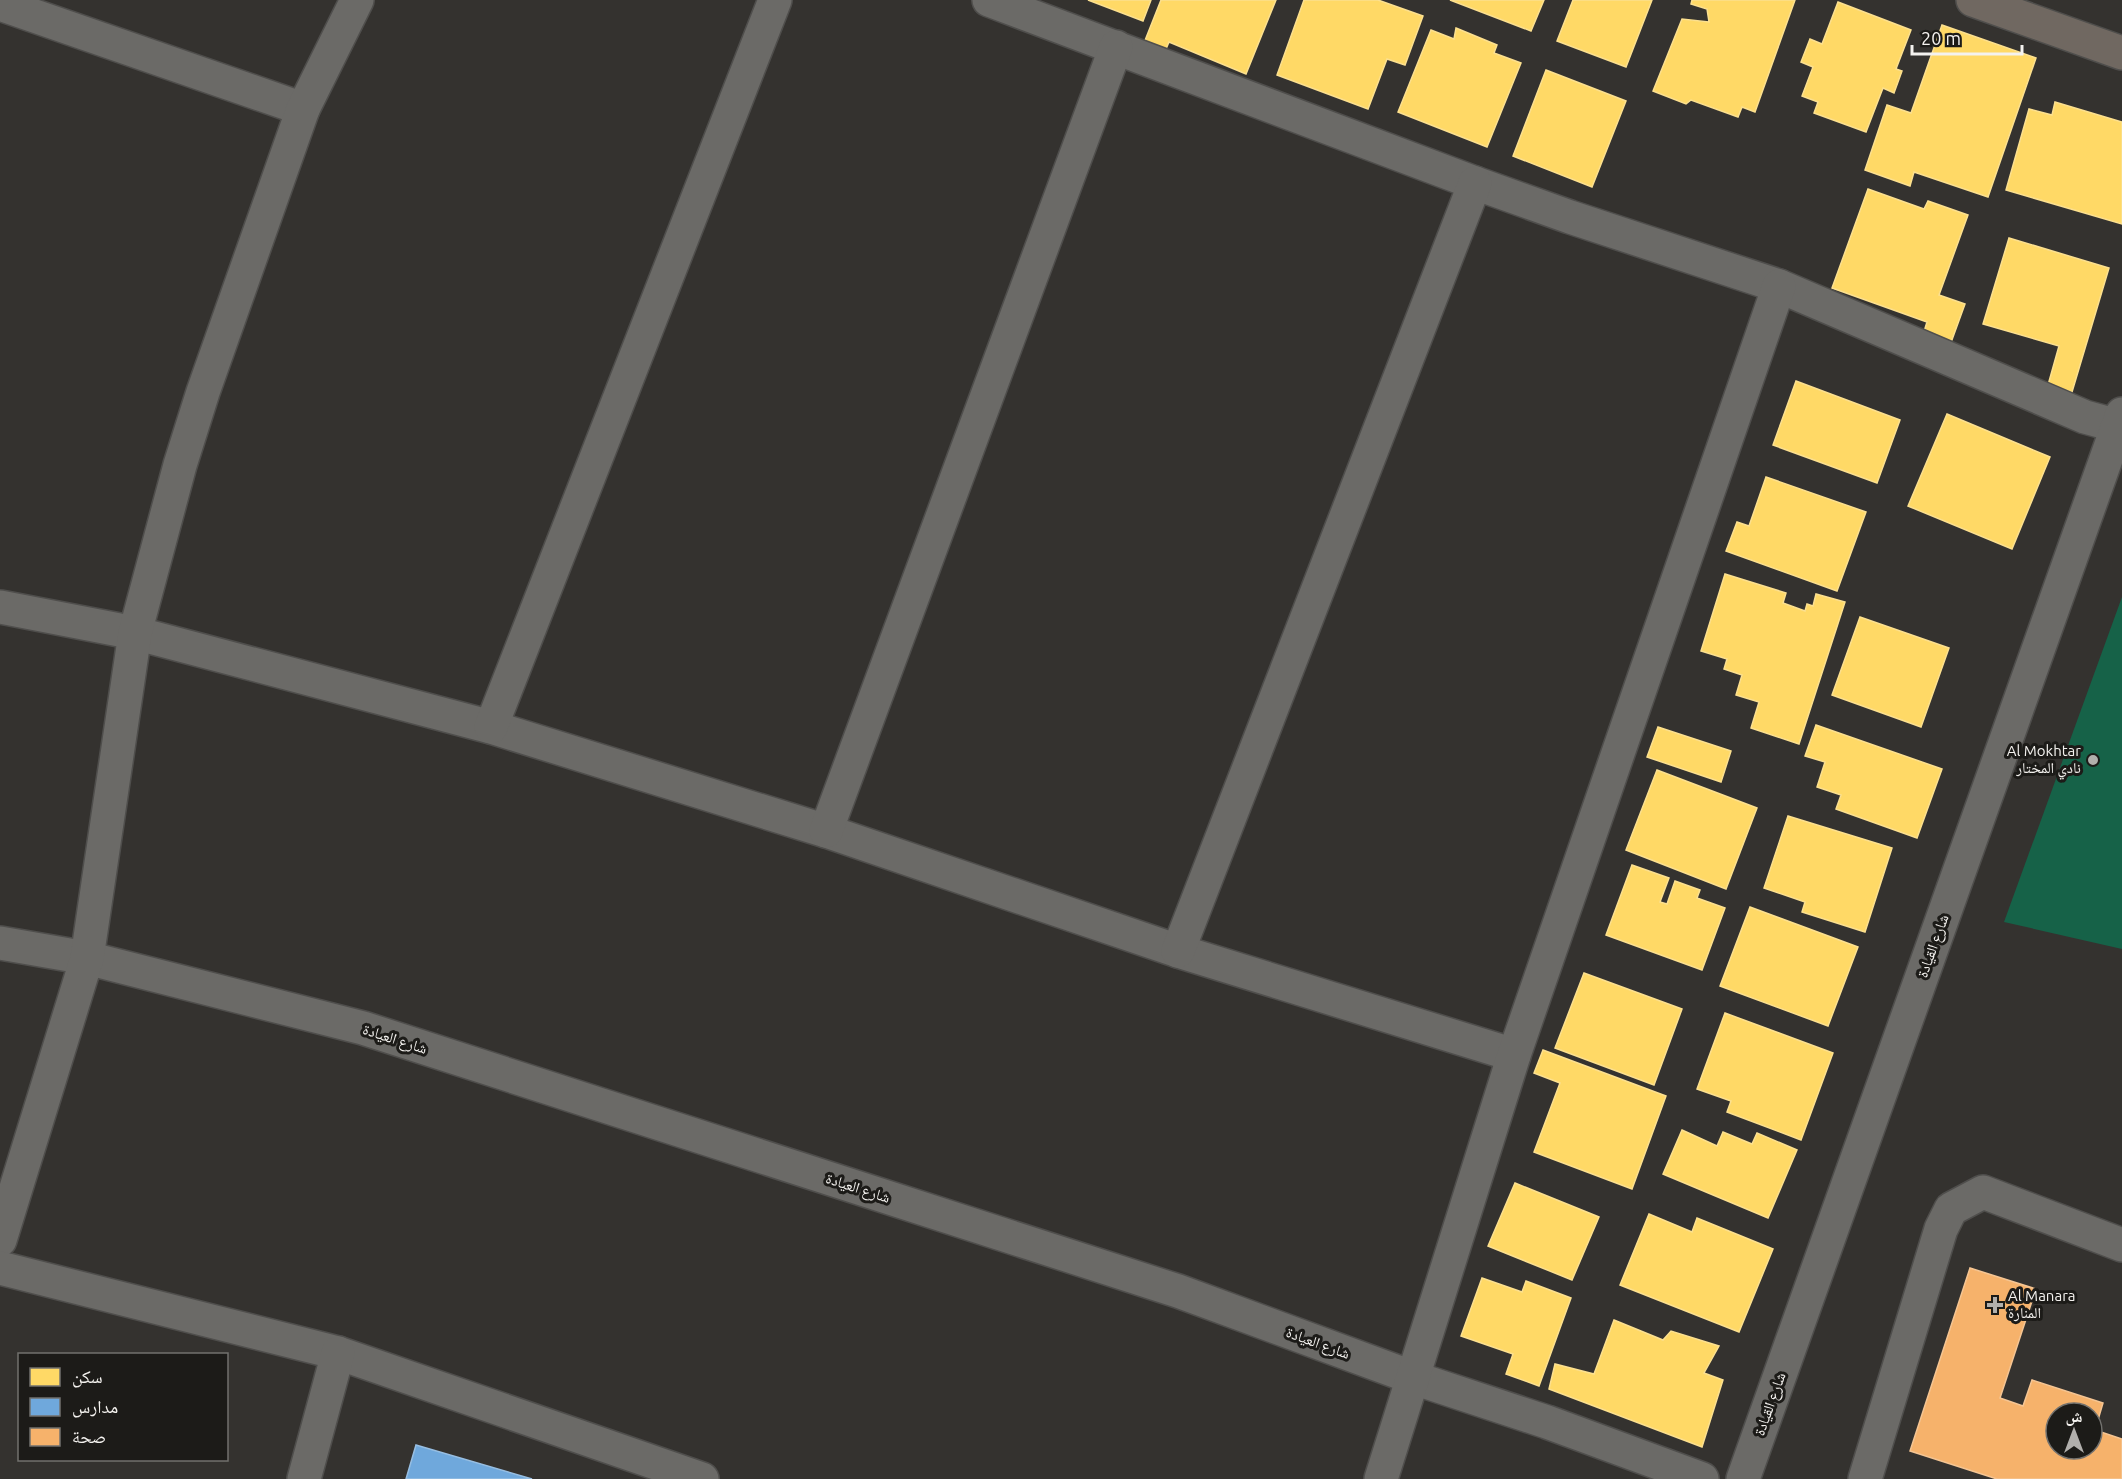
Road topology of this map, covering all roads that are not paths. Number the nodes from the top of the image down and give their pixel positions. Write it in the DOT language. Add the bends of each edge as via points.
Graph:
graph roads {
  1 [pos="357,0"];
  2 [pos="775,0"];
  3 [pos="989,0"];
  4 [pos="1973,0"];
  5 [pos="0,4"];
  6 [pos="1116,47"];
  7 [pos="2122,53"];
  8 [pos="303,109"];
  9 [pos="1475,183"];
  10 [pos="1779,286"];
  11 [pos="2120,420"];
  12 [pos="0,607"];
  13 [pos="135,633"];
  14 [pos="491,727"];
  15 [pos="826,831"];
  16 [pos="0,943"];
  17 [pos="1178,951"];
  18 [pos="87,958"];
  19 [pos="1514,1055"];
  20 [pos="0,1240"];
  21 [pos="2122,1245"];
  22 [pos="0,1268"];
  23 [pos="338,1353"];
  24 [pos="1414,1378"];
  25 [pos="304,1479"];
  26 [pos="702,1479"];
  27 [pos="1381,1479"];
  28 [pos="1702,1479"];
  29 [pos="1743,1479"];
  30 [pos="1865,1479"];
  1 -- 8 [label="street"];
  2 -- 14 [label="street"];
  3 -- 6 [label="street"];
  4 -- 7 [label="main road"];
  5 -- 8 [label="street"];
  6 -- 9 [label="street"];
  6 -- 15 [label="street"];
  8 -- 13 [label="street" via="202,392"];
  9 -- 10 [label="street"];
  9 -- 17 [label="street"];
  10 -- 11 [label="street" via="2085,417"];
  10 -- 19 [label="street"];
  11 -- 29 [label="street, شارع القيادة"];
  12 -- 13 [label="street"];
  13 -- 14 [label="street"];
  13 -- 18 [label="street"];
  14 -- 15 [label="street"];
  15 -- 17 [label="street"];
  16 -- 18 [label="street, شارع العيادة"];
  17 -- 19 [label="street"];
  18 -- 20 [label="street"];
  18 -- 24 [label="street, شارع العيادة" via="374,1032 1178,1291"];
  19 -- 24 [label="street"];
  21 -- 30 [label="street" via="1983,1192 1951,1209 1941,1229"];
  22 -- 23 [label="street"];
  23 -- 25 [label="street"];
  23 -- 26 [label="street"];
  24 -- 27 [label="street"];
  24 -- 28 [label="street, شارع العيادة"];
}
